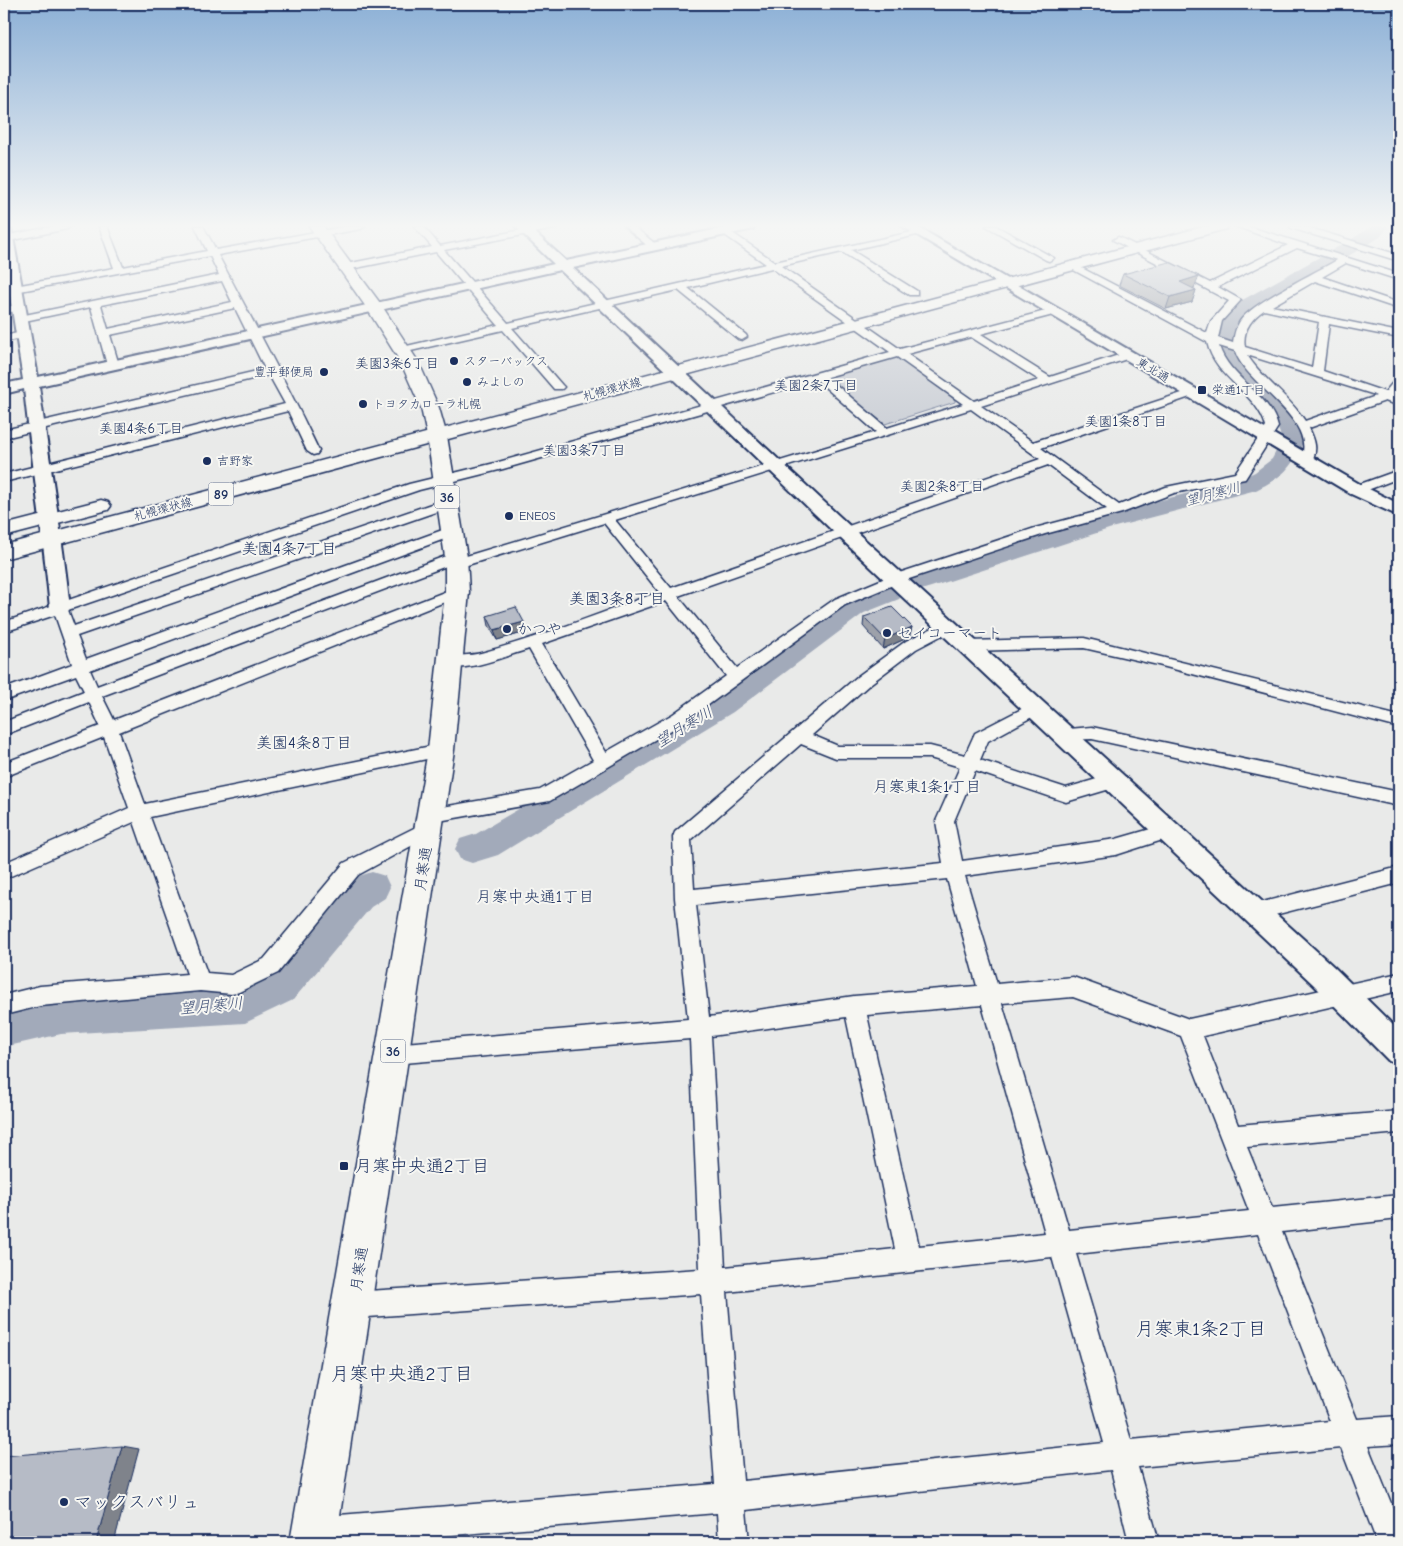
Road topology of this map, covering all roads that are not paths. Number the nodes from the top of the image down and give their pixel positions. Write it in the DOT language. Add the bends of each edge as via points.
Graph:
graph roads {
  1 [pos="11,298"];
  2 [pos="118,298"];
  3 [pos="235,298"];
  4 [pos="368,298"];
  5 [pos="410,298"];
  6 [pos="481,298"];
  7 [pos="598,298"];
  8 [pos="629,298"];
  9 [pos="695,298"];
  10 [pos="821,298"];
  11 [pos="892,298"];
  12 [pos="950,298"];
  13 [pos="1030,298"];
  14 [pos="1133,298"];
  15 [pos="1233,298"];
  16 [pos="1276,298"];
  17 [pos="1376,298"];
  18 [pos="94,303"];
  19 [pos="238,304"];
  20 [pos="604,304"];
  21 [pos="374,306"];
  22 [pos="1262,306"];
  23 [pos="1399,306"];
  24 [pos="839,311"];
  25 [pos="14,312"];
  26 [pos="1053,312"];
  27 [pos="822,316"];
  28 [pos="1324,320"];
  29 [pos="856,322"];
  30 [pos="505,326"];
  31 [pos="104,332"];
  32 [pos="760,332"];
  33 [pos="253,333"];
  34 [pos="973,334"];
  35 [pos="22,335"];
  36 [pos="1399,335"];
  37 [pos="742,337"];
  38 [pos="4,339"];
  39 [pos="1215,341"];
  40 [pos="1236,348"];
  41 [pos="402,350"];
  42 [pos="899,353"];
  43 [pos="1129,355"];
  44 [pos="113,365"];
  45 [pos="669,365"];
  46 [pos="272,371"];
  47 [pos="1317,373"];
  48 [pos="819,376"];
  49 [pos="1049,381"];
  50 [pos="1399,382"];
  51 [pos="31,384"];
  52 [pos="558,386"];
  53 [pos="4,390"];
  54 [pos="540,391"];
  55 [pos="1192,393"];
  56 [pos="1386,396"];
  57 [pos="1399,403"];
  58 [pos="292,406"];
  59 [pos="712,406"];
  60 [pos="973,406"];
  61 [pos="440,424"];
  62 [pos="1303,426"];
  63 [pos="36,427"];
  64 [pos="885,433"];
  65 [pos="4,434"];
  66 [pos="1271,440"];
  67 [pos="1031,447"];
  68 [pos="313,451"];
  69 [pos="1304,459"];
  70 [pos="1050,460"];
  71 [pos="775,465"];
  72 [pos="41,469"];
  73 [pos="1399,474"];
  74 [pos="4,478"];
  75 [pos="445,480"];
  76 [pos="1357,490"];
  77 [pos="151,493"];
  78 [pos="122,500"];
  79 [pos="448,503"];
  80 [pos="1117,510"];
  81 [pos="1399,511"];
  82 [pos="606,517"];
  83 [pos="51,529"];
  84 [pos="4,531"];
  85 [pos="846,533"];
  86 [pos="4,552"];
  87 [pos="456,561"];
  88 [pos="895,579"];
  89 [pos="668,596"];
  90 [pos="60,608"];
  91 [pos="947,626"];
  92 [pos="4,627"];
  93 [pos="70,633"];
  94 [pos="533,642"];
  95 [pos="968,646"];
  96 [pos="449,662"];
  97 [pos="81,668"];
  98 [pos="736,678"];
  99 [pos="94,693"];
  100 [pos="4,695"];
  101 [pos="1035,708"];
  102 [pos="1399,722"];
  103 [pos="109,727"];
  104 [pos="4,729"];
  105 [pos="1063,734"];
  106 [pos="799,736"];
  107 [pos="441,750"];
  108 [pos="603,762"];
  109 [pos="970,763"];
  110 [pos="4,770"];
  111 [pos="1114,781"];
  112 [pos="1399,799"];
  113 [pos="139,812"];
  114 [pos="430,822"];
  115 [pos="1168,831"];
  116 [pos="954,870"];
  117 [pos="4,871"];
  118 [pos="1399,874"];
  119 [pos="685,898"];
  120 [pos="1255,912"];
  121 [pos="200,982"];
  122 [pos="1399,982"];
  123 [pos="1342,993"];
  124 [pos="991,994"];
  125 [pos="4,1005"];
  126 [pos="854,1006"];
  127 [pos="700,1028"];
  128 [pos="1189,1029"];
  129 [pos="1399,1051"];
  130 [pos="392,1054"];
  131 [pos="1399,1122"];
  132 [pos="1232,1137"];
  133 [pos="1399,1207"];
  134 [pos="1266,1221"];
  135 [pos="1061,1243"];
  136 [pos="910,1260"];
  137 [pos="713,1282"];
  138 [pos="353,1305"];
  139 [pos="1399,1430"];
  140 [pos="1350,1433"];
  141 [pos="1121,1455"];
  142 [pos="731,1497"];
  143 [pos="314,1537"];
  144 [pos="734,1542"];
  145 [pos="1144,1542"];
  146 [pos="1392,1542"];
  1 -- 25 [label="street"];
  2 -- 18 [label="street"];
  3 -- 19 [label="street"];
  4 -- 21 [label="main road, 月寒通 / 36"];
  5 -- 21 [label="street"];
  6 -- 30 [label="street"];
  7 -- 20 [label="street"];
  8 -- 20 [label="street"];
  9 -- 37 [label="street"];
  10 -- 24 [label="street"];
  11 -- 24 [label="main road"];
  12 -- 29 [label="main road, 札幌環状線 / 89"];
  13 -- 26 [label="street, 東北通"];
  14 -- 39 [label="street"];
  15 -- 39 [label="street" via="1236,300 1219,315 1213,326"];
  16 -- 22 [label="street"];
  17 -- 23 [label="street"];
  18 -- 25 [label="street"];
  18 -- 31 [label="street"];
  19 -- 31 [label="street"];
  19 -- 33 [label="street"];
  20 -- 30 [label="street"];
  20 -- 45 [label="street"];
  21 -- 33 [label="street"];
  21 -- 41 [label="main road, 月寒通 / 36"];
  22 -- 28 [label="street"];
  22 -- 40 [label="street" via="1240,328"];
  24 -- 27 [label="main road"];
  24 -- 29 [label="street"];
  25 -- 35 [label="street"];
  26 -- 34 [label="street"];
  26 -- 43 [label="street, 東北通"];
  28 -- 36 [label="street"];
  28 -- 47 [label="street"];
  29 -- 42 [label="street"];
  29 -- 45 [label="main road, 札幌環状線 / 89"];
  30 -- 41 [label="street"];
  30 -- 52 [label="street"];
  31 -- 44 [label="street"];
  32 -- 37 [label="main road, 札幌環状線 / 89"];
  33 -- 44 [label="street"];
  33 -- 46 [label="street"];
  34 -- 42 [label="street"];
  34 -- 49 [label="street"];
  35 -- 38 [label="street"];
  35 -- 51 [label="street"];
  37 -- 45 [label="main road, 札幌環状線 / 89"];
  39 -- 40 [label="street"];
  39 -- 66 [label="street" via="1216,355 1224,369 1263,408 1272,422"];
  40 -- 47 [label="street"];
  40 -- 62 [label="street" via="1249,368"];
  41 -- 61 [label="main road, 月寒通 / 36"];
  42 -- 48 [label="street"];
  42 -- 60 [label="street"];
  43 -- 49 [label="street"];
  43 -- 55 [label="street, 東北通"];
  44 -- 51 [label="street"];
  45 -- 52 [label="main road, 札幌環状線 / 89"];
  45 -- 59 [label="street"];
  45 -- 61 [label="main road, 札幌環状線 / 89"];
  46 -- 58 [label="street"];
  46 -- 63 [label="street"];
  47 -- 56 [label="street"];
  48 -- 59 [label="street"];
  48 -- 64 [label="street"];
  49 -- 60 [label="street"];
  50 -- 56 [label="street"];
  51 -- 53 [label="street"];
  51 -- 63 [label="street"];
  52 -- 54 [label="main road, 札幌環状線 / 89"];
  55 -- 66 [label="street, 東北通"];
  55 -- 67 [label="street"];
  56 -- 57 [label="street"];
  56 -- 62 [label="street"];
  58 -- 68 [label="street"];
  58 -- 72 [label="street"];
  59 -- 71 [label="street"];
  59 -- 75 [label="street"];
  60 -- 64 [label="street"];
  60 -- 67 [label="street"];
  61 -- 68 [label="main road, 札幌環状線 / 89"];
  61 -- 75 [label="main road, 月寒通 / 36"];
  61 -- 83 [label="main road, 札幌環状線 / 89"];
  62 -- 69 [label="street" via="1310,445"];
  63 -- 65 [label="street"];
  63 -- 72 [label="street"];
  64 -- 71 [label="street"];
  66 -- 69 [label="street, 東北通"];
  66 -- 80 [label="street" via="1236,478 1172,490"];
  67 -- 70 [label="street"];
  68 -- 77 [label="main road, 札幌環状線 / 89"];
  69 -- 76 [label="street, 東北通"];
  70 -- 80 [label="street"];
  70 -- 85 [label="street"];
  71 -- 82 [label="street"];
  71 -- 85 [label="street"];
  72 -- 74 [label="street"];
  72 -- 83 [label="street"];
  73 -- 76 [label="street"];
  75 -- 79 [label="main road, 月寒通 / 36"];
  75 -- 90 [label="street"];
  76 -- 81 [label="street, 東北通"];
  78 -- 83 [label="main road, 札幌環状線 / 89"];
  79 -- 87 [label="main road, 月寒通 / 36"];
  79 -- 93 [label="street"];
  80 -- 88 [label="street" via="1040,531"];
  82 -- 87 [label="street"];
  82 -- 89 [label="street"];
  83 -- 84 [label="main road, 札幌環状線 / 89"];
  83 -- 86 [label="main road, 札幌環状線 / 89"];
  83 -- 90 [label="street"];
  85 -- 88 [label="street"];
  85 -- 89 [label="street"];
  87 -- 96 [label="main road, 月寒通 / 36"];
  87 -- 97 [label="street"];
  87 -- 99 [label="street"];
  87 -- 103 [label="street"];
  88 -- 91 [label="street"];
  88 -- 98 [label="street" via="840,602"];
  89 -- 94 [label="street"];
  89 -- 98 [label="street"];
  90 -- 92 [label="street"];
  90 -- 93 [label="street"];
  91 -- 95 [label="street"];
  91 -- 106 [label="street" via="911,645"];
  93 -- 97 [label="street"];
  94 -- 96 [label="street" via="480,659"];
  94 -- 108 [label="street"];
  95 -- 101 [label="street"];
  95 -- 102 [label="street" via="1084,644 1168,662"];
  96 -- 107 [label="main road, 月寒通 / 36"];
  97 -- 99 [label="street"];
  97 -- 100 [label="street"];
  98 -- 108 [label="street" via="679,718"];
  99 -- 103 [label="street"];
  99 -- 104 [label="street"];
  101 -- 105 [label="street"];
  101 -- 109 [label="street" via="981,737"];
  103 -- 110 [label="street"];
  103 -- 113 [label="street"];
  105 -- 111 [label="street"];
  105 -- 112 [label="street" via="1092,733"];
  106 -- 109 [label="street" via="836,752 930,752"];
  106 -- 119 [label="street" via="682,837"];
  107 -- 113 [label="street"];
  107 -- 114 [label="main road, 月寒通 / 36"];
  108 -- 114 [label="street" via="544,796"];
  109 -- 111 [label="street" via="1066,795"];
  109 -- 116 [label="street" via="946,821"];
  111 -- 115 [label="street"];
  113 -- 117 [label="street"];
  113 -- 121 [label="street"];
  114 -- 121 [label="street" via="351,869 271,966 232,985"];
  114 -- 130 [label="main road, 月寒通 / 36"];
  115 -- 116 [label="street" via="1116,847"];
  115 -- 120 [label="street"];
  116 -- 119 [label="street"];
  116 -- 124 [label="street"];
  118 -- 120 [label="street"];
  119 -- 127 [label="street"];
  120 -- 123 [label="street"];
  121 -- 125 [label="street" via="40,996"];
  122 -- 123 [label="street"];
  123 -- 128 [label="street"];
  123 -- 129 [label="street"];
  124 -- 126 [label="street"];
  124 -- 128 [label="street" via="1073,987"];
  124 -- 135 [label="street"];
  126 -- 127 [label="street"];
  126 -- 136 [label="street"];
  127 -- 130 [label="street"];
  127 -- 137 [label="street"];
  128 -- 132 [label="street"];
  130 -- 138 [label="main road, 月寒通 / 36"];
  131 -- 132 [label="street"];
  132 -- 134 [label="street"];
  133 -- 134 [label="street"];
  134 -- 135 [label="street"];
  134 -- 140 [label="street"];
  135 -- 136 [label="street"];
  135 -- 141 [label="street"];
  136 -- 137 [label="street"];
  137 -- 138 [label="street"];
  137 -- 142 [label="street"];
  138 -- 143 [label="main road, 月寒通 / 36"];
  139 -- 140 [label="street"];
  140 -- 141 [label="street"];
  140 -- 146 [label="street"];
  141 -- 142 [label="street"];
  141 -- 145 [label="street"];
  142 -- 143 [label="street"];
  142 -- 144 [label="street"];
}
